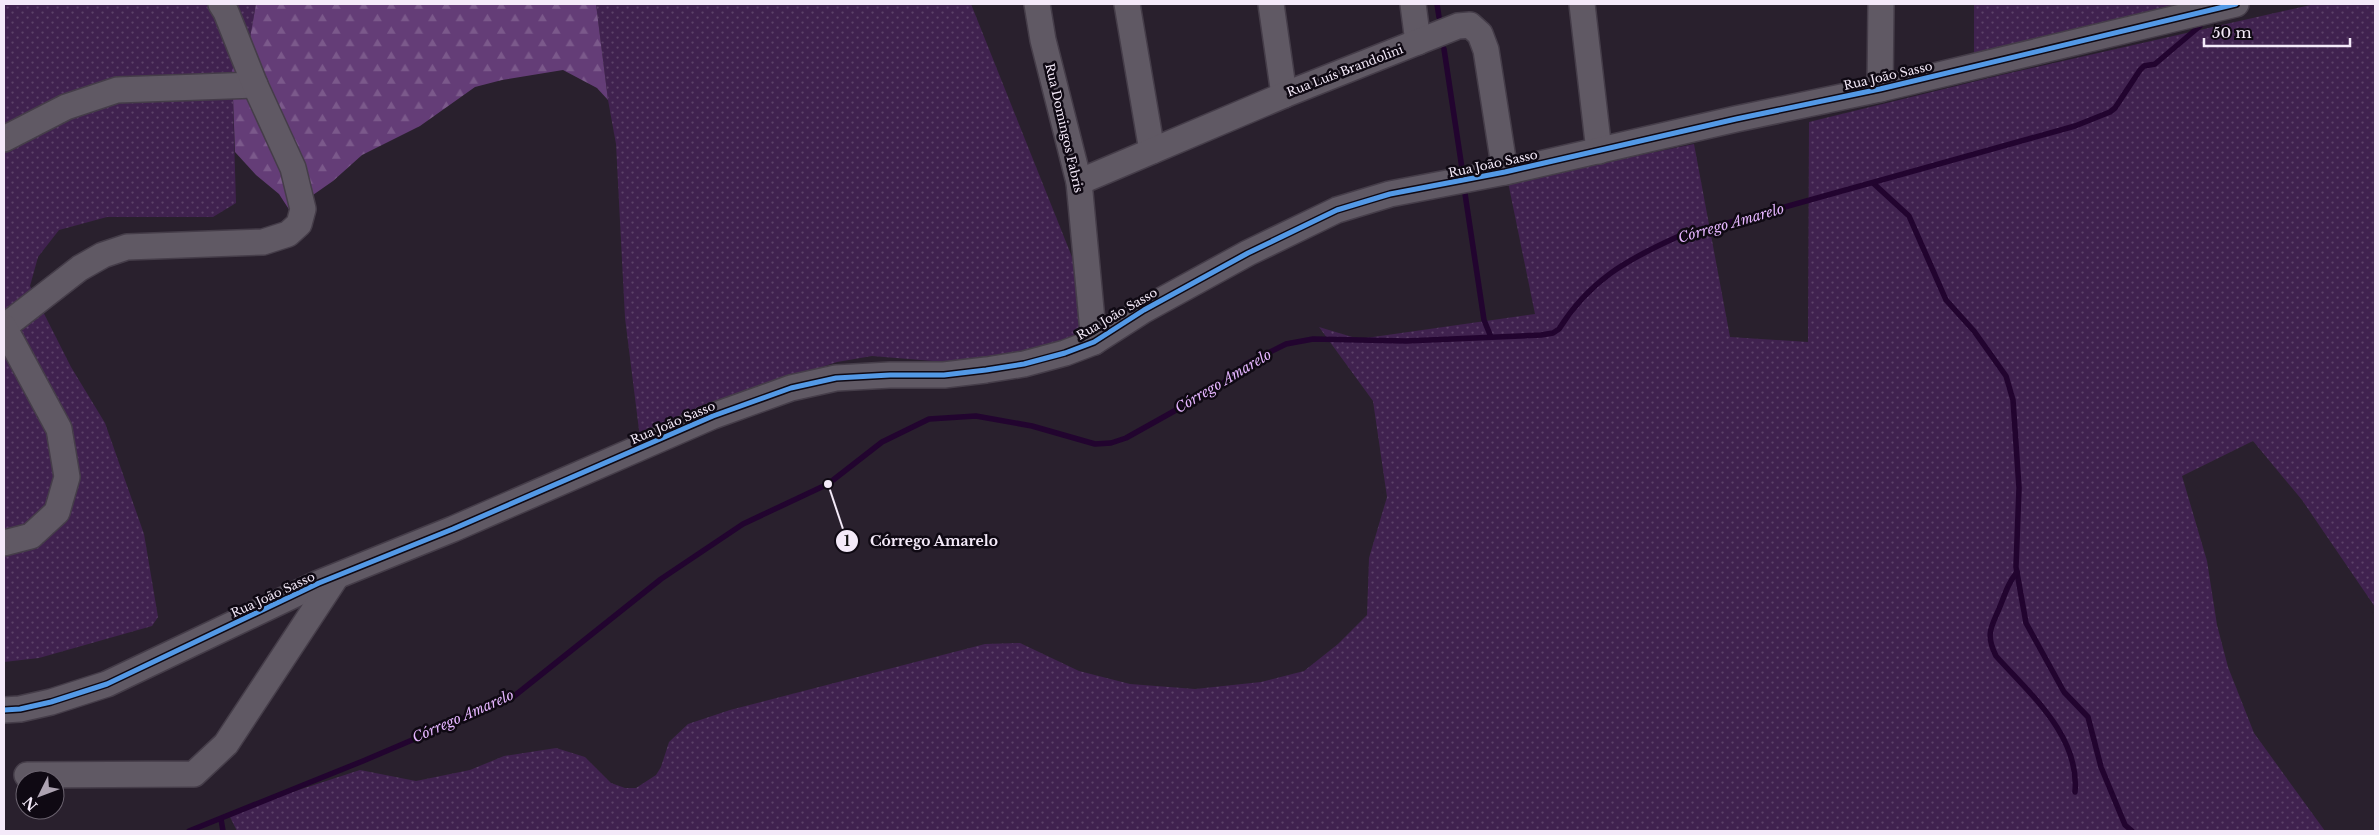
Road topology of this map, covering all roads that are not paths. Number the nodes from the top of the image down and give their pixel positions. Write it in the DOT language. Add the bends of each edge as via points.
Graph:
graph roads {
  1 [pos="221,4"];
  2 [pos="1037,4"];
  3 [pos="1127,4"];
  4 [pos="1271,4"];
  5 [pos="1413,4"];
  6 [pos="1582,4"];
  7 [pos="1881,4"];
  8 [pos="2236,4"];
  9 [pos="1418,42"];
  10 [pos="255,85"];
  11 [pos="1880,89"];
  12 [pos="1284,95"];
  13 [pos="4,139"];
  14 [pos="1152,151"];
  15 [pos="1599,151"];
  16 [pos="1505,172"];
  17 [pos="1079,182"];
  18 [pos="4,327"];
  19 [pos="1094,342"];
  20 [pos="4,543"];
  21 [pos="336,577"];
  22 [pos="4,710"];
  23 [pos="65,775"];
  1 -- 10 [label="street"];
  2 -- 17 [label="street, Rua Domingos Fabris"];
  3 -- 14 [label="street"];
  4 -- 12 [label="street"];
  5 -- 9 [label="street"];
  6 -- 15 [label="street"];
  7 -- 11 [label="street"];
  8 -- 11 [label="street, Rua João Sasso"];
  9 -- 12 [label="street, Rua Luís Brandolini"];
  9 -- 16 [label="street, Rua Luís Brandolini" via="1458,26 1470,25 1480,34 1486,50"];
  10 -- 13 [label="street" via="117,90 66,106"];
  10 -- 18 [label="street" via="293,168 303,209 299,224 294,229 263,242 127,247 80,268"];
  11 -- 15 [label="street, Rua João Sasso"];
  12 -- 14 [label="street, Rua Luís Brandolini"];
  14 -- 17 [label="street, Rua Luís Brandolini"];
  15 -- 16 [label="street, Rua João Sasso"];
  16 -- 19 [label="street, Rua João Sasso" via="1390,194 1337,210 1222,267"];
  17 -- 19 [label="street, Rua Domingos Fabris"];
  18 -- 20 [label="street" via="59,429 67,477 57,512 31,536"];
  19 -- 21 [label="street, Rua João Sasso" via="1024,364 986,370 944,375 836,378 791,388 713,416"];
  21 -- 22 [label="street, Rua João Sasso" via="108,684 50,702"];
  21 -- 23 [label="street" via="226,744 194,774"];
}
